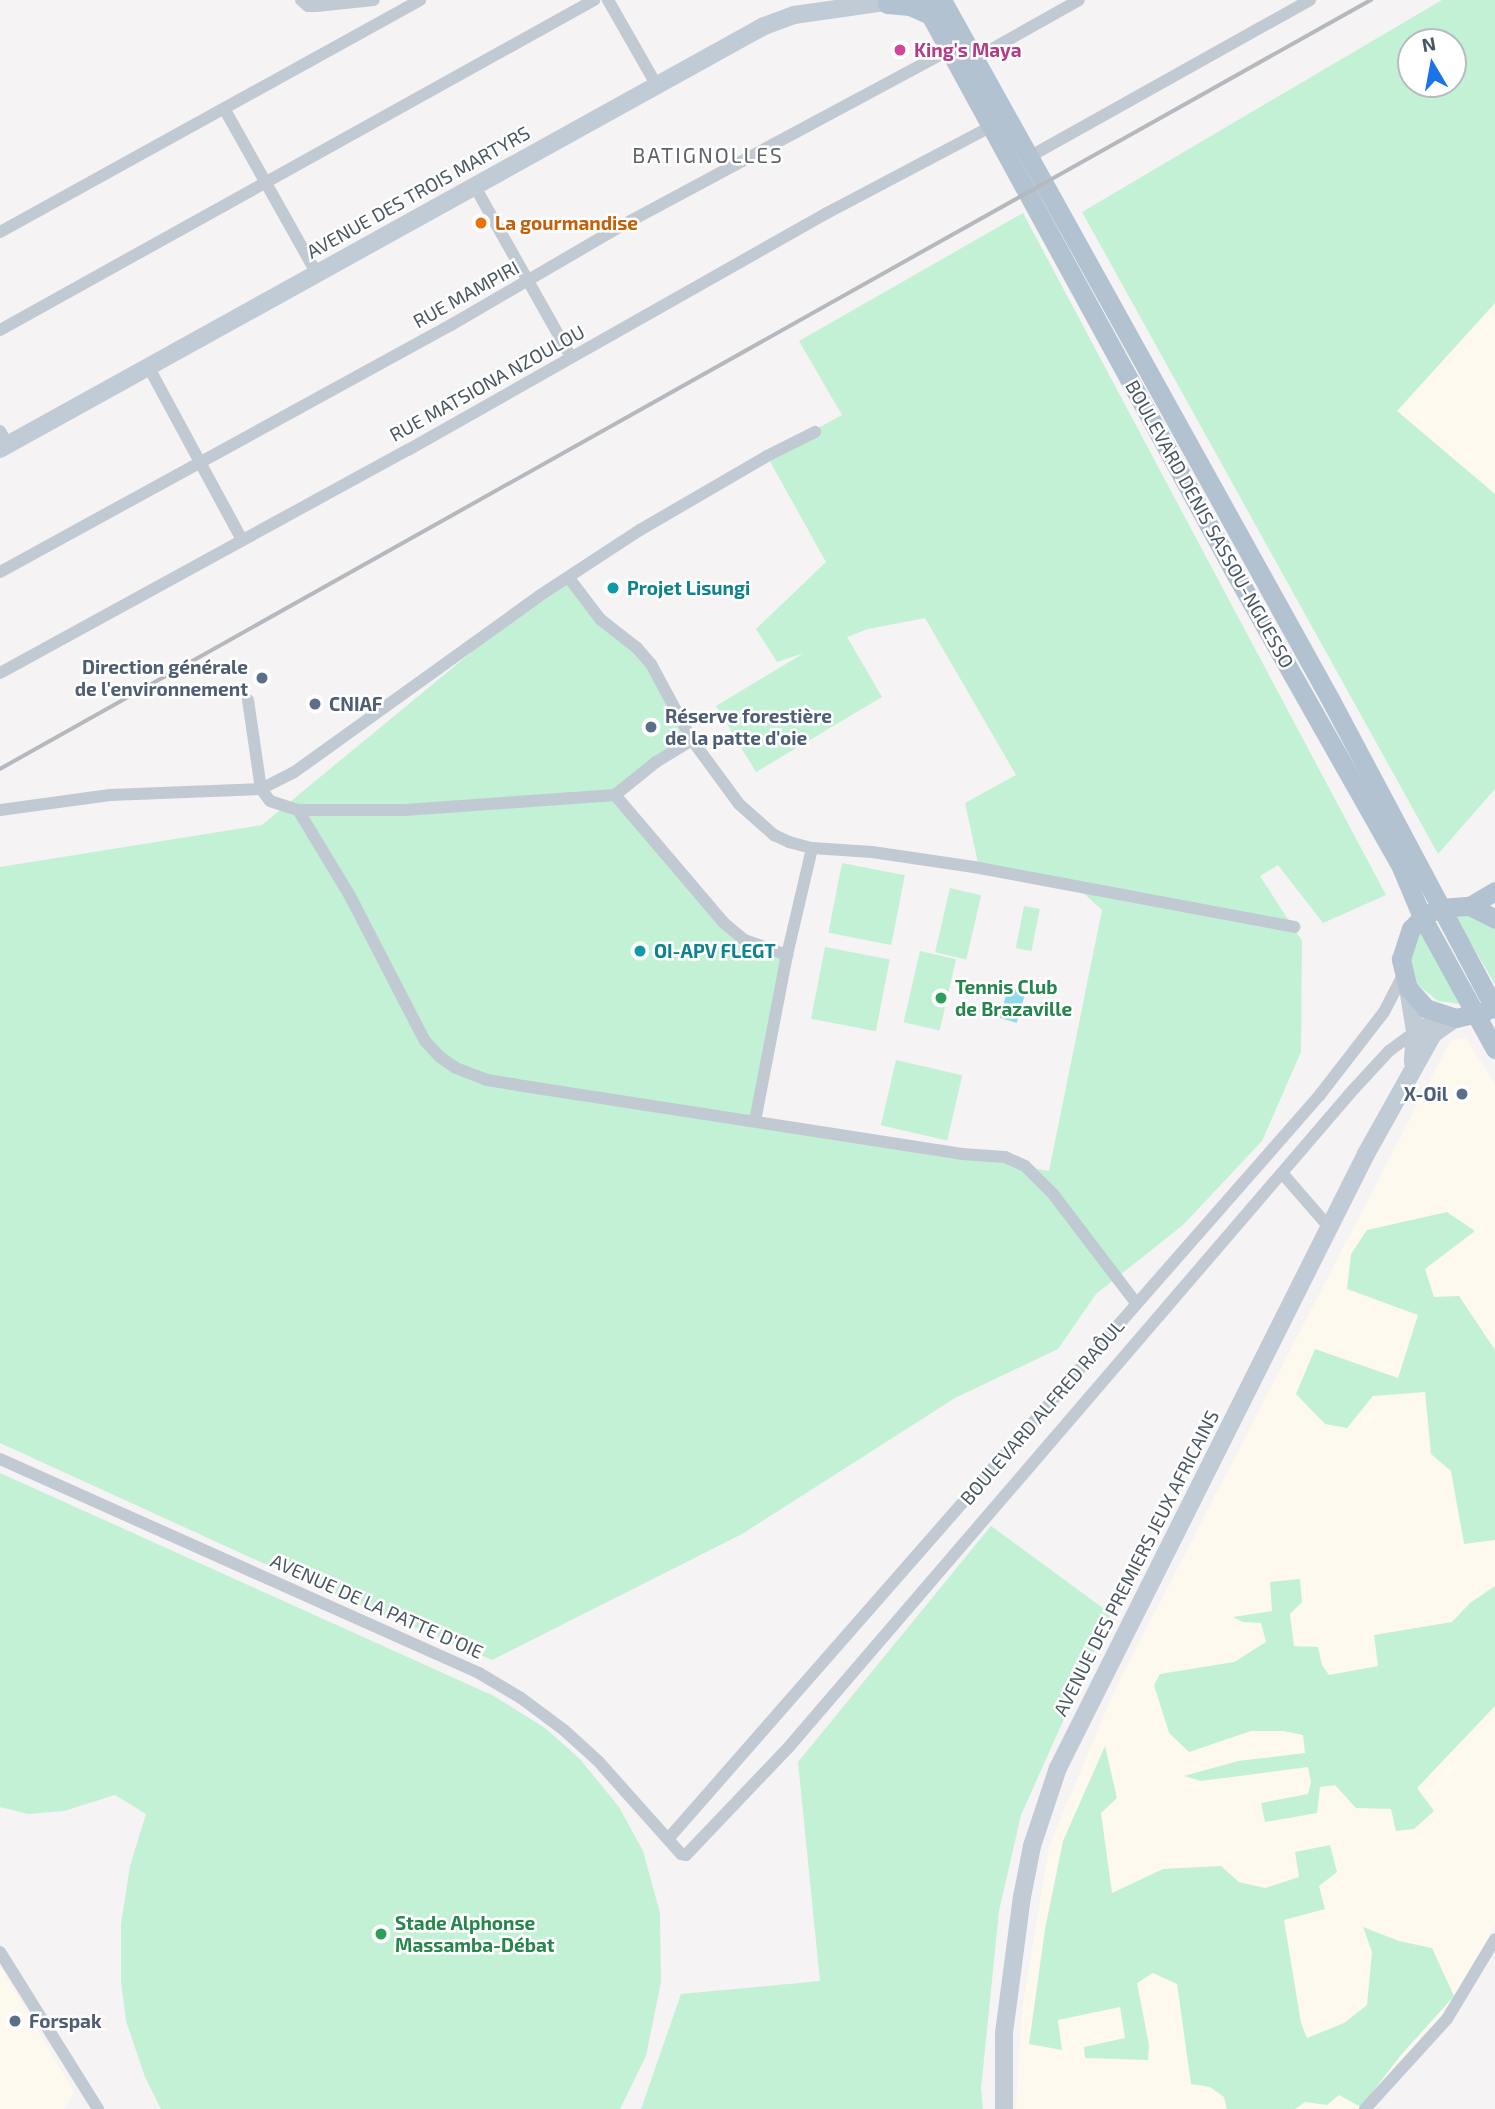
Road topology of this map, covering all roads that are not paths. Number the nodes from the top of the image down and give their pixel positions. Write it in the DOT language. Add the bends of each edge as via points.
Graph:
graph roads {
  1 [pos="301,0"];
  2 [pos="374,0"];
  3 [pos="420,0"];
  4 [pos="594,0"];
  5 [pos="608,0"];
  6 [pos="1079,0"];
  7 [pos="1308,1"];
  8 [pos="885,2"];
  9 [pos="932,5"];
  10 [pos="951,49"];
  11 [pos="974,59"];
  12 [pos="656,84"];
  13 [pos="225,110"];
  14 [pos="992,126"];
  15 [pos="1029,157"];
  16 [pos="266,184"];
  17 [pos="474,185"];
  18 [pos="0,232"];
  19 [pos="316,272"];
  20 [pos="527,281"];
  21 [pos="0,330"];
  22 [pos="571,357"];
  23 [pos="148,366"];
  24 [pos="816,432"];
  25 [pos="3,441"];
  26 [pos="200,463"];
  27 [pos="242,540"];
  28 [pos="0,572"];
  29 [pos="569,578"];
  30 [pos="0,673"];
  31 [pos="248,700"];
  32 [pos="692,740"];
  33 [pos="261,789"];
  34 [pos="615,794"];
  35 [pos="0,810"];
  36 [pos="298,810"];
  37 [pos="812,848"];
  38 [pos="1495,891"];
  39 [pos="1469,906"];
  40 [pos="1431,913"];
  41 [pos="1495,919"];
  42 [pos="1294,927"];
  43 [pos="787,955"];
  44 [pos="1405,981"];
  45 [pos="1490,1008"];
  46 [pos="1447,1016"];
  47 [pos="1415,1031"];
  48 [pos="1495,1049"];
  49 [pos="1412,1069"];
  50 [pos="755,1121"];
  51 [pos="1282,1173"];
  52 [pos="1328,1226"];
  53 [pos="1136,1303"];
  54 [pos="0,1460"];
  55 [pos="668,1839"];
  56 [pos="690,1852"];
  57 [pos="1495,1939"];
  58 [pos="0,1952"];
  59 [pos="98,2109"];
  60 [pos="1004,2109"];
  61 [pos="1365,2109"];
  1 -- 2 [label="street" via="316,6"];
  3 -- 13 [label="street"];
  4 -- 16 [label="street"];
  5 -- 12 [label="street"];
  6 -- 11 [label="street"];
  7 -- 15 [label="street"];
  8 -- 9 [label="main road"];
  8 -- 12 [label="street, AVENUE DES TROIS MARTYRS" via="780,19"];
  9 -- 10 [label="main road, BOULEVARD DENIS SASSOU-NGUESSO"];
  9 -- 11 [label="main road, BOULEVARD DENIS SASSOU-NGUESSO"];
  10 -- 14 [label="main road, BOULEVARD DENIS SASSOU-NGUESSO"];
  10 -- 20 [label="street, RUE MAMPIRI"];
  11 -- 15 [label="main road, BOULEVARD DENIS SASSOU-NGUESSO"];
  12 -- 17 [label="street, AVENUE DES TROIS MARTYRS"];
  13 -- 16 [label="street"];
  13 -- 18 [label="street"];
  14 -- 22 [label="street, RUE MATSIONA NZOULOU" via="827,212"];
  14 -- 40 [label="main road, BOULEVARD DENIS SASSOU-NGUESSO" via="1236,575"];
  15 -- 40 [label="main road, BOULEVARD DENIS SASSOU-NGUESSO" via="1329,697"];
  16 -- 19 [label="street"];
  16 -- 21 [label="street"];
  17 -- 19 [label="street, AVENUE DES TROIS MARTYRS"];
  17 -- 20 [label="street"];
  19 -- 23 [label="street, AVENUE DES TROIS MARTYRS"];
  20 -- 22 [label="street"];
  20 -- 26 [label="street, RUE MAMPIRI"];
  22 -- 27 [label="street, RUE MATSIONA NZOULOU"];
  23 -- 25 [label="street, AVENUE DES TROIS MARTYRS"];
  23 -- 26 [label="street"];
  24 -- 29 [label="street" via="767,456"];
  26 -- 27 [label="street"];
  26 -- 28 [label="street, RUE MAMPIRI"];
  27 -- 30 [label="street, RUE MATSIONA NZOULOU"];
  29 -- 32 [label="street" via="600,619 651,664"];
  29 -- 33 [label="street" via="293,773"];
  31 -- 33 [label="street"];
  32 -- 34 [label="street"];
  32 -- 37 [label="street" via="757,821 789,842"];
  33 -- 35 [label="street" via="110,795"];
  33 -- 36 [label="street" via="270,801"];
  34 -- 36 [label="street" via="405,810"];
  34 -- 43 [label="street" via="724,923 744,940"];
  36 -- 50 [label="street" via="350,896 425,1041 456,1068 487,1080"];
  37 -- 42 [label="street" via="974,867"];
  37 -- 43 [label="street"];
  38 -- 39 [label="main road"];
  39 -- 40 [label="main road"];
  39 -- 41 [label="main road"];
  40 -- 44 [label="main road" via="1404,943"];
  40 -- 45 [label="main road, BOULEVARD DENIS SASSOU-NGUESSO"];
  43 -- 50 [label="street"];
  44 -- 46 [label="main road" via="1416,999"];
  44 -- 47 [label="street, AVENUE DES PREMIERS JEUX AFRICAINS"];
  44 -- 53 [label="street, BOULEVARD ALFRED RAÔUL" via="1341,1069"];
  45 -- 46 [label="main road"];
  45 -- 48 [label="main road, BOULEVARD DENIS SASSOU-NGUESSO"];
  46 -- 47 [label="street, BOULEVARD ALFRED RAÔUL"];
  46 -- 49 [label="street, AVENUE DES PREMIERS JEUX AFRICAINS"];
  47 -- 49 [label="street, AVENUE DES PREMIERS JEUX AFRICAINS"];
  47 -- 51 [label="street, BOULEVARD ALFRED RAÔUL" via="1389,1051"];
  49 -- 52 [label="street, AVENUE DES PREMIERS JEUX AFRICAINS"];
  50 -- 53 [label="street" via="1005,1157 1025,1166 1053,1194"];
  51 -- 52 [label="street"];
  51 -- 56 [label="street, BOULEVARD ALFRED RAÔUL" via="788,1748"];
  52 -- 60 [label="street, AVENUE DES PREMIERS JEUX AFRICAINS" via="1058,1768 1032,1846 1022,1897 1004,2033"];
  53 -- 55 [label="street, BOULEVARD ALFRED RAÔUL"];
  54 -- 55 [label="street, AVENUE DE LA PATTE D'OIE" via="479,1673 564,1730 629,1793"];
  55 -- 56 [label="street, AVENUE DE LA PATTE D'OIE" via="681,1854"];
  57 -- 61 [label="street" via="1447,2019"];
  58 -- 59 [label="street"];
}
